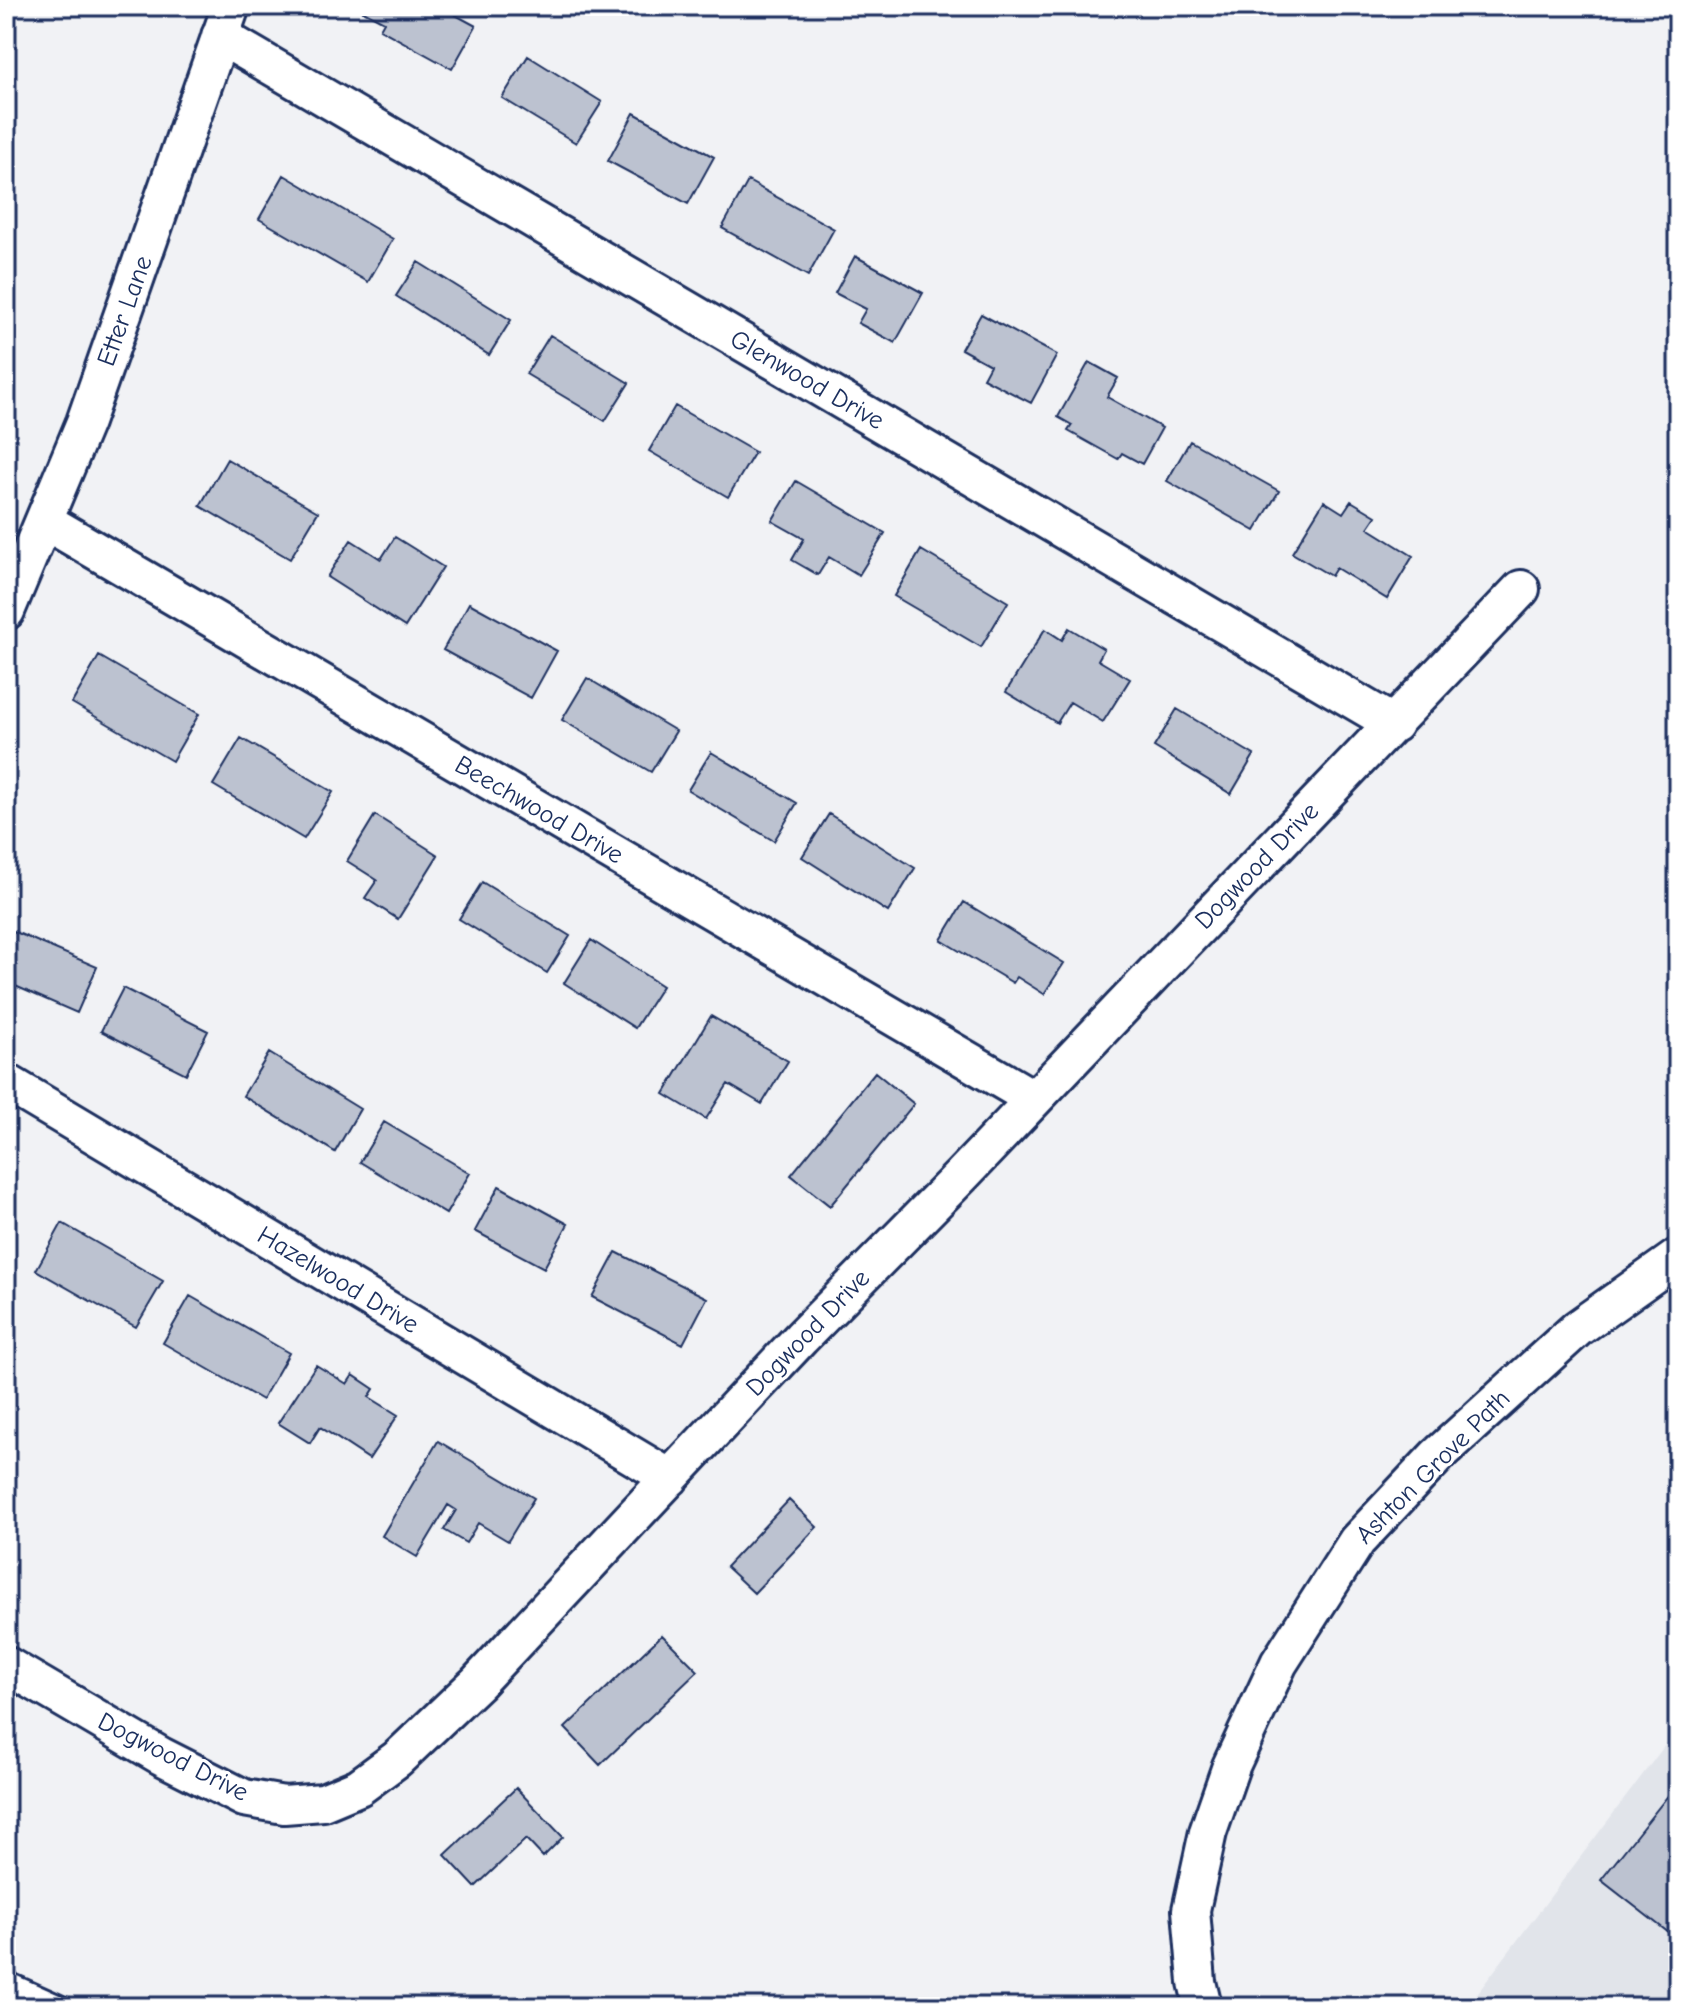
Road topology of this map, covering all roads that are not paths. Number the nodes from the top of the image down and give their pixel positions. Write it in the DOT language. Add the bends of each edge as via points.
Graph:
graph roads {
  1 [pos="225,21"];
  2 [pos="45,521"];
  3 [pos="15,567"];
  4 [pos="1521,589"];
  5 [pos="6,611"];
  6 [pos="1394,724"];
  7 [pos="6,1082"];
  8 [pos="1034,1099"];
  9 [pos="1678,1257"];
  10 [pos="670,1478"];
  11 [pos="6,1665"];
  12 [pos="6,1981"];
  13 [pos="64,2007"];
  14 [pos="1203,2007"];
  1 -- 2 [label="street, Etter Lane"];
  1 -- 6 [label="street, Glenwood Drive"];
  2 -- 3 [label="street, Etter Lane"];
  2 -- 8 [label="street, Beechwood Drive"];
  3 -- 5 [label="street, Etter Lane"];
  4 -- 6 [label="street, Dogwood Drive"];
  6 -- 8 [label="street, Dogwood Drive"];
  7 -- 10 [label="street, Hazelwood Drive"];
  8 -- 10 [label="street, Dogwood Drive"];
  9 -- 14 [label="street, Ashton Grove Path" via="1578,1328 1437,1456 1357,1541 1279,1663 1231,1766 1208,1832 1191,1910"];
  10 -- 11 [label="street, Dogwood Drive" via="435,1723 359,1787 323,1802 284,1805 244,1798"];
  12 -- 13 [label="lane"];
}
